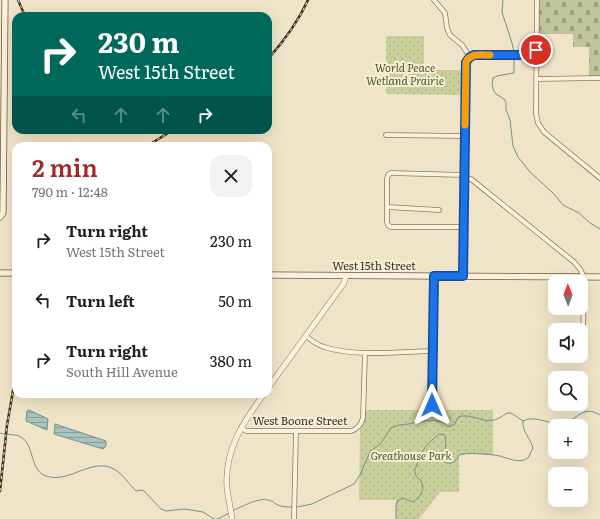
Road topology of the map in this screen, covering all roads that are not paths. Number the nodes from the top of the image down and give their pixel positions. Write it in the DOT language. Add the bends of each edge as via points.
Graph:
graph roads {
  1 [pos="5,0"];
  2 [pos="434,0"];
  3 [pos="537,0"];
  4 [pos="536,50"];
  5 [pos="470,57"];
  6 [pos="600,78"];
  7 [pos="536,79"];
  8 [pos="386,135"];
  9 [pos="464,136"];
  10 [pos="464,177"];
  11 [pos="600,177"];
  12 [pos="387,208"];
  13 [pos="440,210"];
  14 [pos="0,217"];
  15 [pos="464,227"];
  16 [pos="0,273"];
  17 [pos="12,273"];
  18 [pos="272,275"];
  19 [pos="583,275"];
  20 [pos="346,276"];
  21 [pos="434,276"];
  22 [pos="463,276"];
  23 [pos="548,277"];
  24 [pos="588,277"];
  25 [pos="600,277"];
  26 [pos="306,336"];
  27 [pos="432,351"];
  28 [pos="365,353"];
  29 [pos="272,383"];
  30 [pos="261,398"];
  31 [pos="432,405"];
  32 [pos="241,428"];
  33 [pos="296,431"];
  34 [pos="232,519"];
  35 [pos="294,519"];
  1 -- 14 [label="main road" via="4,213"];
  2 -- 5 [label="street" via="446,13 446,28"];
  3 -- 4 [label="street"];
  4 -- 5 [label="street" via="519,55"];
  4 -- 7 [label="street"];
  5 -- 9 [label="street" via="466,62"];
  6 -- 7 [label="street"];
  7 -- 11 [label="street" via="536,118 541,128"];
  8 -- 9 [label="street"];
  9 -- 10 [label="street"];
  10 -- 12 [label="street" via="391,173 387,179"];
  10 -- 15 [label="street"];
  10 -- 19 [label="street" via="471,179 574,262"];
  12 -- 13 [label="street"];
  12 -- 15 [label="street" via="387,222 392,227"];
  15 -- 22 [label="street"];
  16 -- 17 [label="main road"];
  18 -- 20 [label="main road, West 15th Street"];
  20 -- 21 [label="main road, West 15th Street"];
  20 -- 26 [label="street" via="344,283"];
  21 -- 22 [label="main road, West 15th Street"];
  21 -- 27 [label="street"];
  22 -- 23 [label="main road, West 15th Street"];
  24 -- 25 [label="main road, West 15th Street"];
  26 -- 28 [label="street" via="323,347"];
  26 -- 29 [label="street"];
  27 -- 28 [label="street"];
  27 -- 31 [label="street"];
  28 -- 33 [label="street, West Boone Street" via="363,418 359,427 351,431"];
  30 -- 32 [label="street"];
  32 -- 33 [label="street, West Boone Street"];
  32 -- 34 [label="street" via="231,449 227,469"];
  33 -- 35 [label="street"];
}
